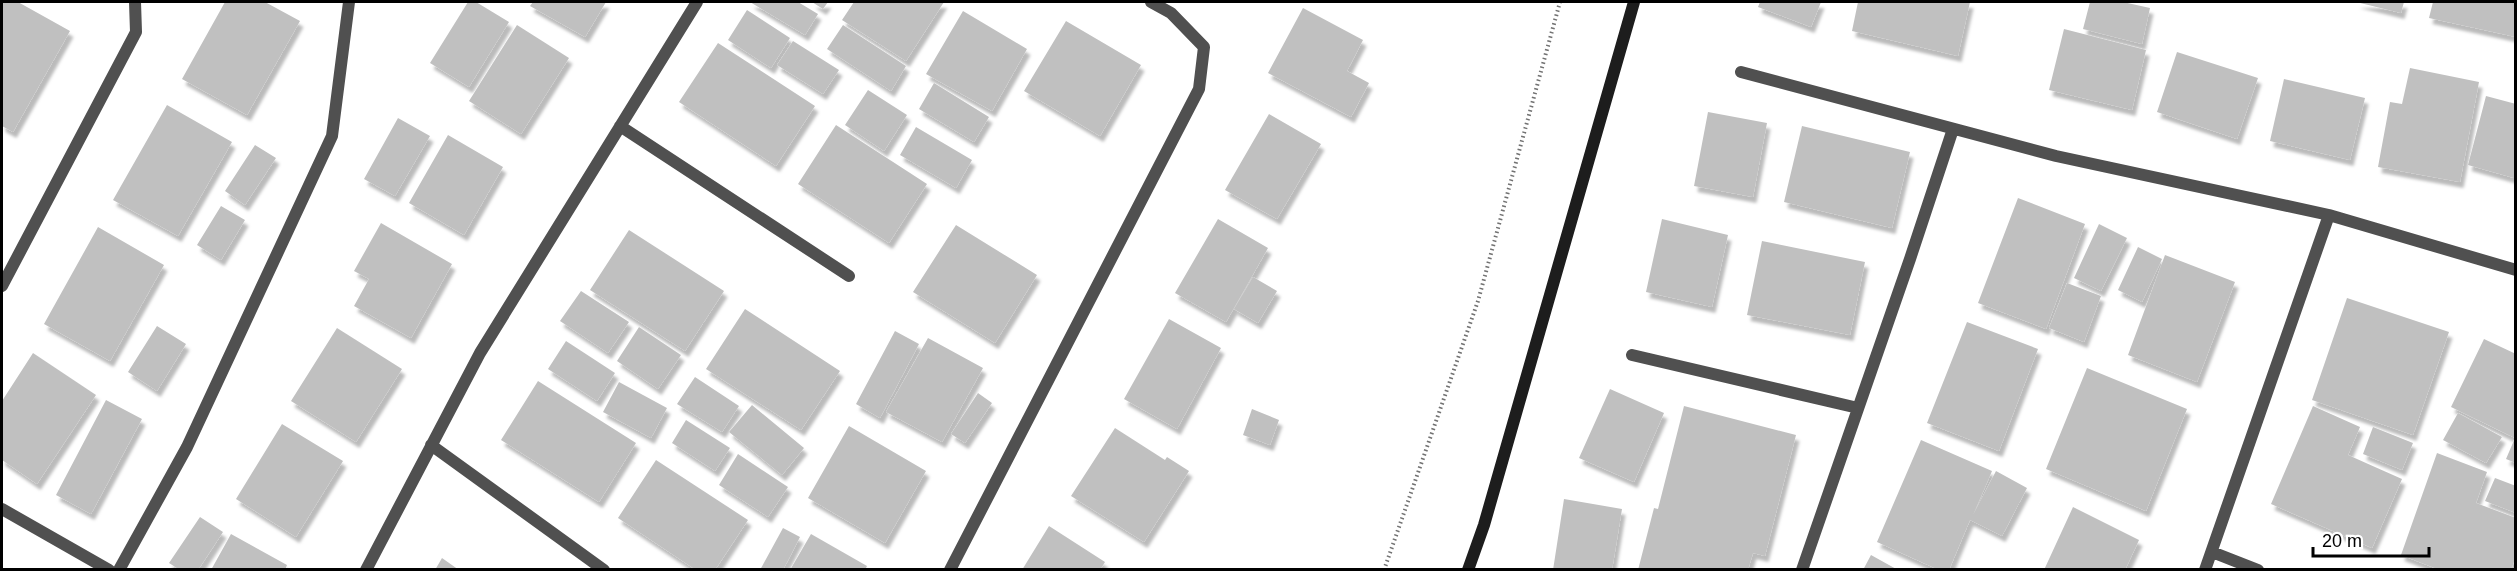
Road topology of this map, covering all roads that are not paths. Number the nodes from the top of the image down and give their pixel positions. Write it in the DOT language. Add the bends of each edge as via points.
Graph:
graph roads {
  1 [pos="135,2"];
  2 [pos="349,2"];
  3 [pos="697,2"];
  4 [pos="1151,2"];
  5 [pos="1634,2"];
  6 [pos="1741,72"];
  7 [pos="620,126"];
  8 [pos="1953,129"];
  9 [pos="2329,215"];
  10 [pos="2516,270"];
  11 [pos="849,276"];
  12 [pos="2,286"];
  13 [pos="1632,354"];
  14 [pos="1858,408"];
  15 [pos="431,445"];
  16 [pos="2,509"];
  17 [pos="2212,552"];
  18 [pos="109,570"];
  19 [pos="119,570"];
  20 [pos="366,570"];
  21 [pos="604,570"];
  22 [pos="950,570"];
  23 [pos="1468,570"];
  24 [pos="1802,570"];
  25 [pos="2205,570"];
  26 [pos="2258,570"];
  1 -- 12 [label="street" via="136,32"];
  2 -- 19 [label="street" via="332,136 187,447"];
  3 -- 7 [label="street"];
  4 -- 22 [label="street" via="1172,13 1204,47 1200,89"];
  5 -- 23 [label="street"];
  6 -- 8 [label="street"];
  7 -- 11 [label="street"];
  7 -- 15 [label="street" via="480,353"];
  8 -- 9 [label="street" via="2056,156"];
  8 -- 14 [label="street"];
  9 -- 10 [label="street"];
  9 -- 17 [label="street"];
  13 -- 14 [label="street"];
  14 -- 24 [label="street"];
  15 -- 20 [label="street"];
  15 -- 21 [label="street"];
  16 -- 18 [label="street"];
  17 -- 25 [label="street"];
  17 -- 26 [label="street"];
}
